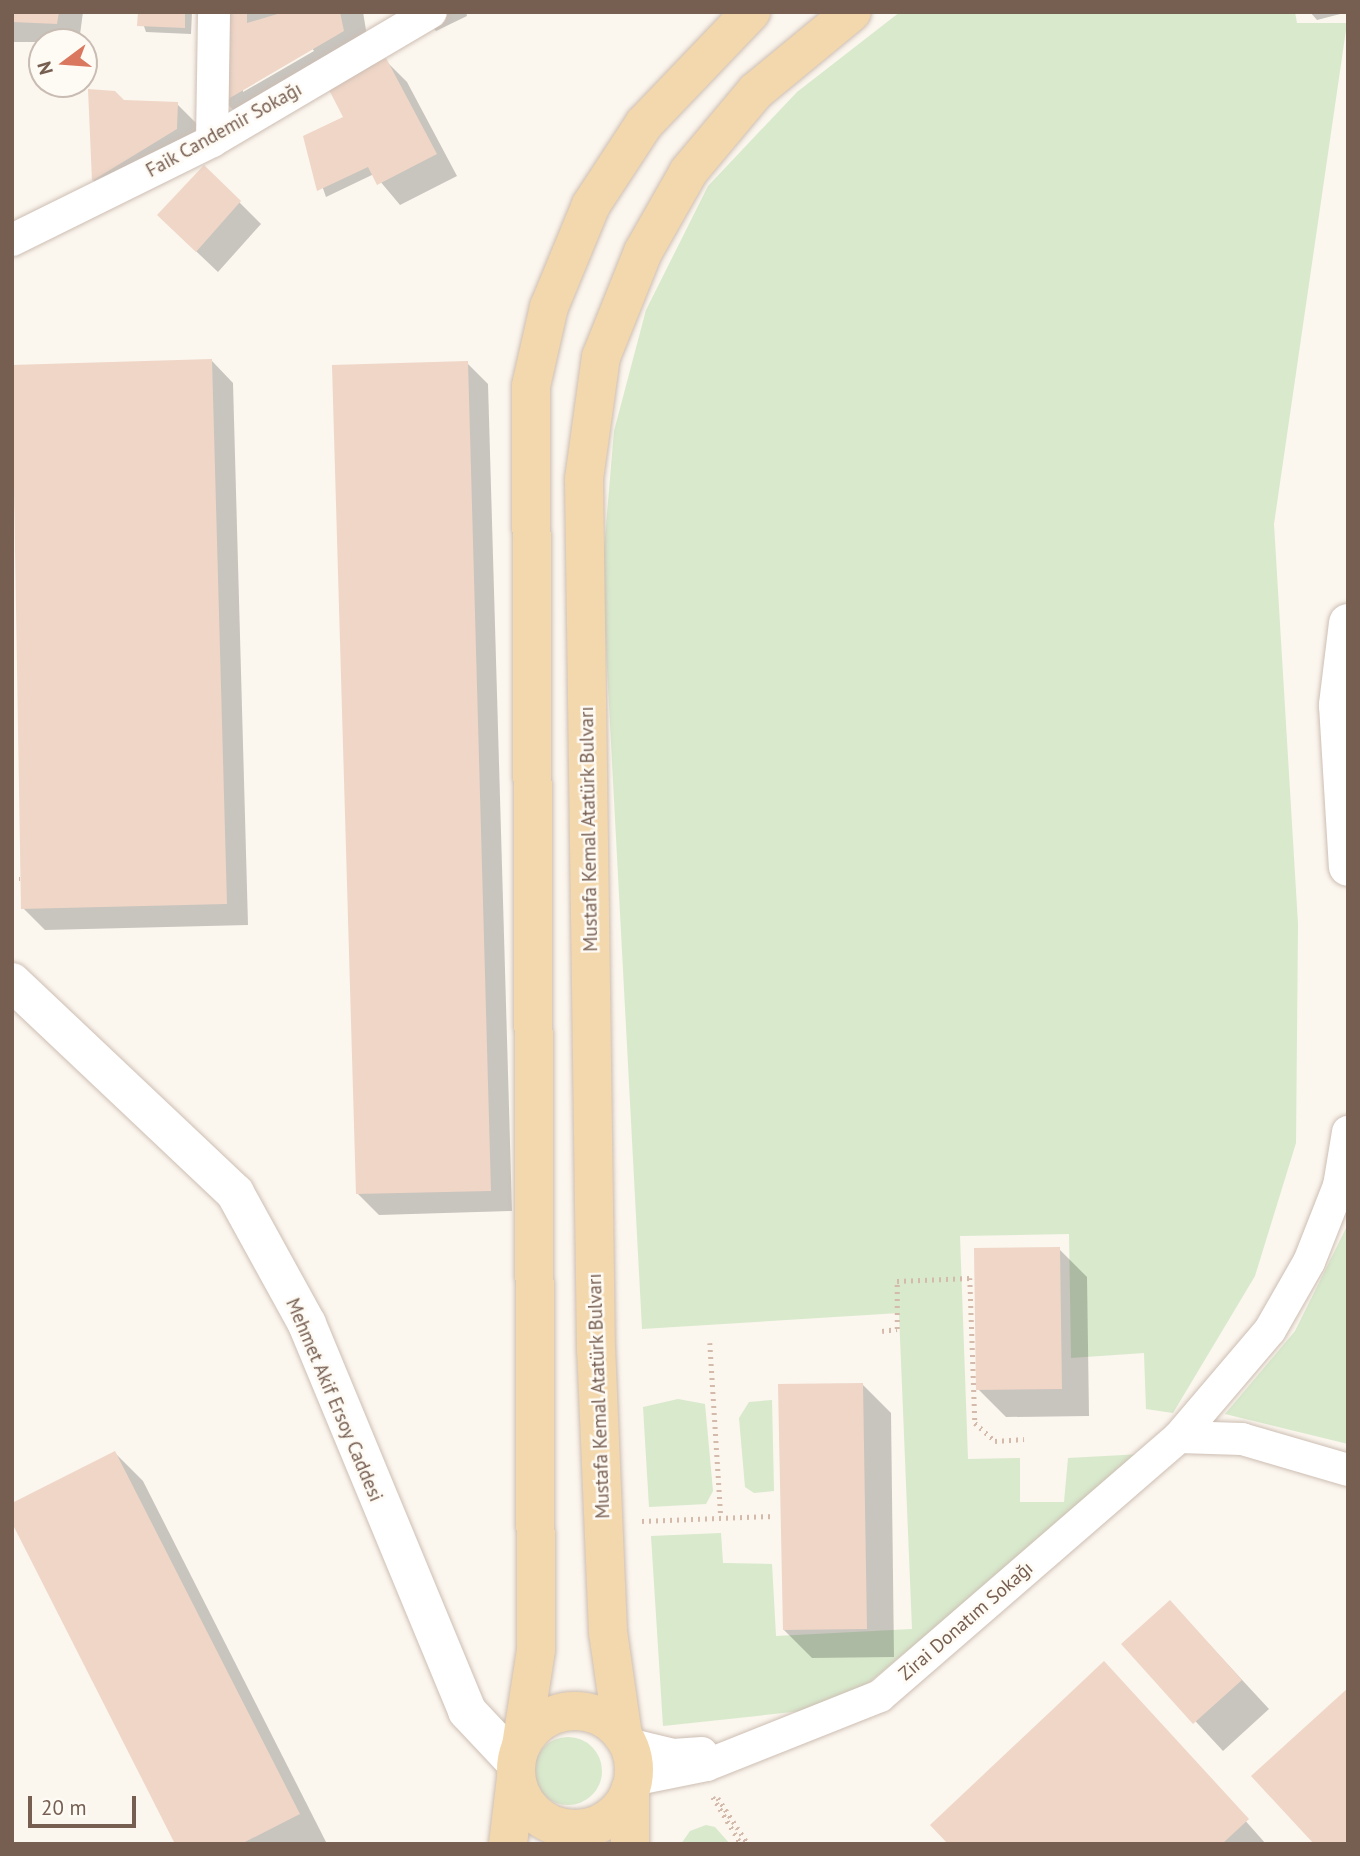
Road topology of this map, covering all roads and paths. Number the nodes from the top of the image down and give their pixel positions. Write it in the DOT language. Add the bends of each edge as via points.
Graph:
graph roads {
  1 [pos="214,12"];
  2 [pos="431,12"];
  3 [pos="751,12"];
  4 [pos="852,12"];
  5 [pos="212,141"];
  6 [pos="12,240"];
  7 [pos="1348,623"];
  8 [pos="1343,707"];
  9 [pos="1348,867"];
  10 [pos="12,879"];
  11 [pos="20,879"];
  12 [pos="12,982"];
  13 [pos="1348,1132"];
  14 [pos="883,1331"];
  15 [pos="710,1343"];
  16 [pos="1179,1437"];
  17 [pos="1024,1439"];
  18 [pos="1348,1470"];
  19 [pos="774,1516"];
  20 [pos="721,1517"];
  21 [pos="603,1522"];
  22 [pos="518,1760"];
  23 [pos="716,1761"];
  24 [pos="628,1763"];
  25 [pos="508,1844"];
  26 [pos="630,1844"];
  27 [pos="741,1844"];
  28 [pos="748,1844"];
  1 -- 5 [label="street"];
  2 -- 5 [label="street, Faik Candemir Sokağı"];
  3 -- 22 [label="main road" via="644,124 591,205 549,307 531,386 536,1650"];
  4 -- 21 [label="main road, Mustafa Kemal Atatürk Bulvarı" via="756,91 689,171 643,251 601,357 584,479"];
  5 -- 6 [label="street, Faik Candemir Sokağı"];
  7 -- 8 [label="main road"];
  8 -- 9 [label="main road"];
  10 -- 11 [label="path"];
  12 -- 22 [label="main road, Mehmet Akif Ersoy Caddesi" via="234,1193 307,1324 467,1711"];
  13 -- 16 [label="street, Zirai Donatım Sokağı" via="1339,1186 1309,1262 1270,1330"];
  14 -- 17 [label="path" via="897,1329 897,1281 970,1278 975,1423 995,1441"];
  15 -- 20 [label="path"];
  16 -- 18 [label="street" via="1242,1439"];
  16 -- 23 [label="street, Zirai Donatım Sokağı" via="880,1696 803,1731"];
  19 -- 20 [label="path"];
  20 -- 21 [label="path"];
  21 -- 24 [label="main road, Mustafa Kemal Atatürk Bulvarı" via="611,1671"];
  22 -- 24 [label="main road" via="543,1719 578,1711 595,1714"];
  22 -- 24 [label="main road" via="530,1809 565,1828 605,1821"];
  22 -- 25 [label="main road"];
  23 -- 24 [label="street, Zirai Donatım Sokağı"];
  23 -- 27 [label="path" via="717,1808"];
  23 -- 28 [label="path" via="727,1816"];
  24 -- 26 [label="main road, Mustafa Kemal Atatürk Bulvarı"];
}
